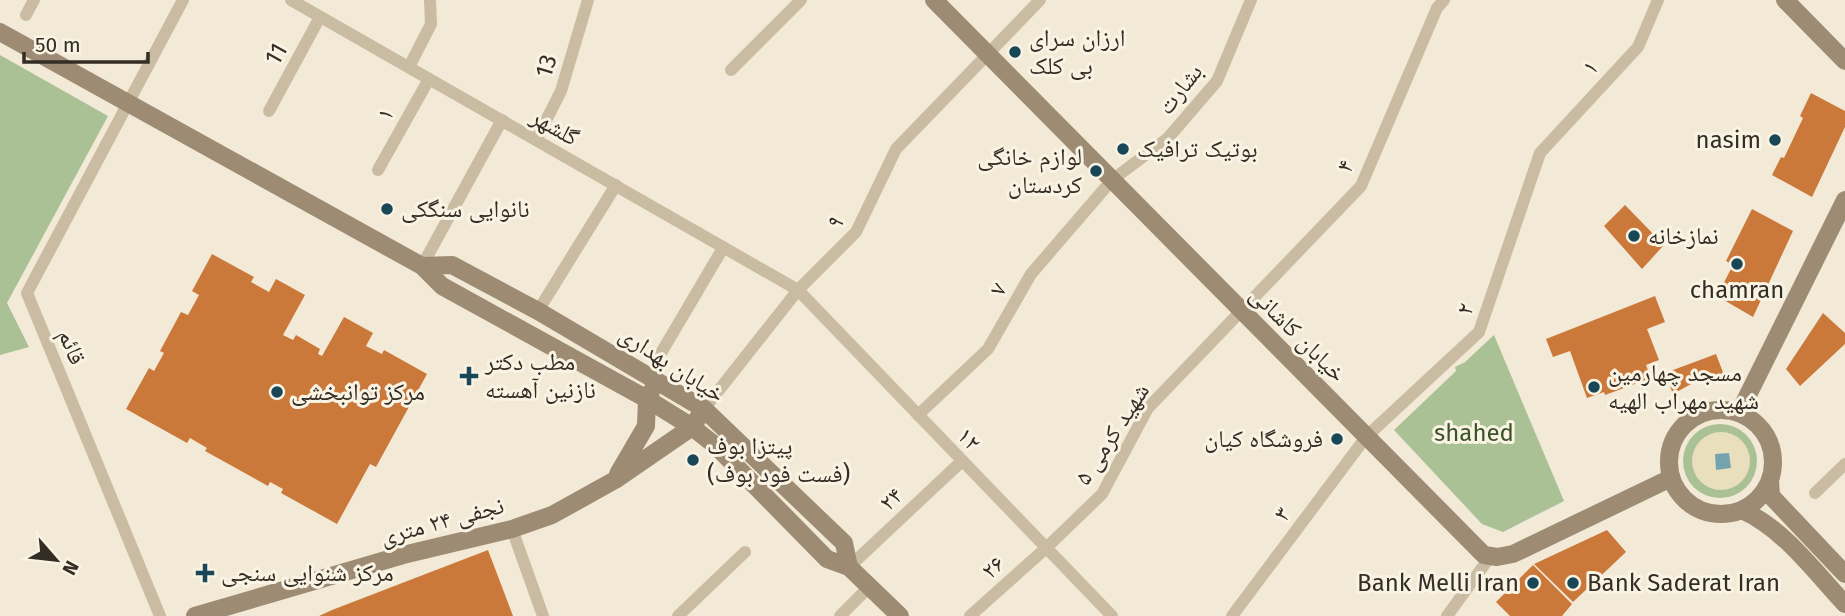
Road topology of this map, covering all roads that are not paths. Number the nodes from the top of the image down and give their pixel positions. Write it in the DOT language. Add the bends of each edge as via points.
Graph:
graph roads {
  1 [pos="34,0"];
  2 [pos="183,0"];
  3 [pos="291,0"];
  4 [pos="430,0"];
  5 [pos="588,0"];
  6 [pos="801,0"];
  7 [pos="934,0"];
  8 [pos="1040,0"];
  9 [pos="1251,0"];
  10 [pos="1658,0"];
  11 [pos="1785,0"];
  12 [pos="1439,3"];
  13 [pos="26,15"];
  14 [pos="320,16"];
  15 [pos="0,32"];
  16 [pos="989,55"];
  17 [pos="1845,61"];
  18 [pos="409,67"];
  19 [pos="732,70"];
  20 [pos="429,79"];
  21 [pos="128,103"];
  22 [pos="269,111"];
  23 [pos="502,120"];
  24 [pos="536,140"];
  25 [pos="1540,153"];
  26 [pos="378,170"];
  27 [pos="1112,180"];
  28 [pos="615,186"];
  29 [pos="1845,200"];
  30 [pos="723,248"];
  31 [pos="422,266"];
  32 [pos="798,290"];
  33 [pos="1241,311"];
  34 [pos="538,312"];
  35 [pos="661,354"];
  36 [pos="657,380"];
  37 [pos="647,400"];
  38 [pos="704,409"];
  39 [pos="1739,413"];
  40 [pos="918,415"];
  41 [pos="692,427"];
  42 [pos="1366,437"];
  43 [pos="962,461"];
  44 [pos="1845,464"];
  45 [pos="1671,478"];
  46 [pos="615,480"];
  47 [pos="1770,480"];
  48 [pos="1815,492"];
  49 [pos="1742,510"];
  50 [pos="512,529"];
  51 [pos="1045,549"];
  52 [pos="745,552"];
  53 [pos="1490,557"];
  54 [pos="849,567"];
  55 [pos="1845,574"];
  56 [pos="870,586"];
  57 [pos="1845,604"];
  58 [pos="160,616"];
  59 [pos="195,616"];
  60 [pos="543,616"];
  61 [pos="678,616"];
  62 [pos="840,616"];
  63 [pos="901,616"];
  64 [pos="970,616"];
  65 [pos="1112,616"];
  66 [pos="1232,616"];
  67 [pos="1447,616"];
  1 -- 13 [label="street"];
  2 -- 21 [label="street"];
  3 -- 14 [label="street, گلشهر"];
  4 -- 18 [label="street" via="431,24"];
  5 -- 24 [label="street, 13" via="561,91"];
  6 -- 19 [label="street"];
  7 -- 16 [label="street, خیابان کاشانی"];
  8 -- 16 [label="street, ۹"];
  9 -- 27 [label="street, بشارت" via="1217,81 1168,138"];
  10 -- 25 [label="street, ۱" via="1637,47"];
  11 -- 17 [label="street"];
  12 -- 33 [label="street, ۴" via="1361,186"];
  14 -- 18 [label="street, گلشهر"];
  14 -- 22 [label="street, 11"];
  15 -- 21 [label="street, خیابان بهداری"];
  16 -- 27 [label="street, خیابان کاشانی"];
  16 -- 32 [label="street, ۹" via="896,149 856,232"];
  18 -- 20 [label="street, گلشهر"];
  20 -- 23 [label="street, گلشهر"];
  20 -- 26 [label="street, ۱"];
  21 -- 31 [label="street, خیابان بهداری"];
  21 -- 58 [label="street, قائم" via="27,293"];
  23 -- 24 [label="street, گلشهر"];
  23 -- 31 [label="street"];
  24 -- 28 [label="street, گلشهر"];
  25 -- 42 [label="street, ۲" via="1479,332"];
  27 -- 33 [label="street, خیابان کاشانی"];
  27 -- 40 [label="street, ۷" via="1031,274 988,349"];
  28 -- 30 [label="street, گلشهر"];
  28 -- 34 [label="street"];
  29 -- 39 [label="street"];
  30 -- 32 [label="street, گلشهر"];
  30 -- 35 [label="street"];
  31 -- 34 [label="street, خیابان بهداری" via="452,265"];
  31 -- 37 [label="street, خیابان بهداری" via="442,286"];
  32 -- 38 [label="street, ۹"];
  32 -- 40 [label="street, ۱۲"];
  33 -- 42 [label="street, خیابان کاشانی"];
  33 -- 51 [label="street, ۵ شهید کرمی" via="1148,408 1102,494"];
  34 -- 36 [label="street, خیابان بهداری"];
  36 -- 37 [label="street"];
  36 -- 38 [label="street, خیابان بهداری"];
  37 -- 41 [label="street, خیابان بهداری"];
  37 -- 46 [label="street" via="646,426"];
  38 -- 41 [label="street"];
  38 -- 54 [label="street, خیابان بهداری" via="844,542"];
  39 -- 45 [label="street" via="1714,410 1681,429 1670,452"];
  39 -- 47 [label="street" via="1751,419 1768,440"];
  40 -- 43 [label="street, ۱۲"];
  41 -- 46 [label="street, نجفی ۲۴ متری"];
  41 -- 54 [label="street, خیابان بهداری" via="827,559"];
  42 -- 53 [label="street, خیابان کاشانی"];
  42 -- 66 [label="street, ۳"];
  43 -- 51 [label="street, ۱۲"];
  43 -- 54 [label="street, ۲۴"];
  44 -- 48 [label="street"];
  45 -- 49 [label="street" via="1684,499 1705,512 1718,515"];
  45 -- 53 [label="street" via="1521,550"];
  46 -- 50 [label="street, نجفی ۲۴ متری" via="552,514"];
  47 -- 49 [label="street"];
  47 -- 55 [label="street" via="1771,496"];
  49 -- 57 [label="street" via="1778,534"];
  50 -- 59 [label="street, نجفی ۲۴ متری" via="403,555"];
  50 -- 60 [label="street"];
  51 -- 64 [label="street, ۲۶"];
  51 -- 65 [label="street, ۱۲"];
  52 -- 61 [label="street"];
  53 -- 67 [label="street"];
  54 -- 56 [label="street, خیابان بهداری"];
  56 -- 62 [label="street"];
  56 -- 63 [label="street, خیابان بهداری"];
}
